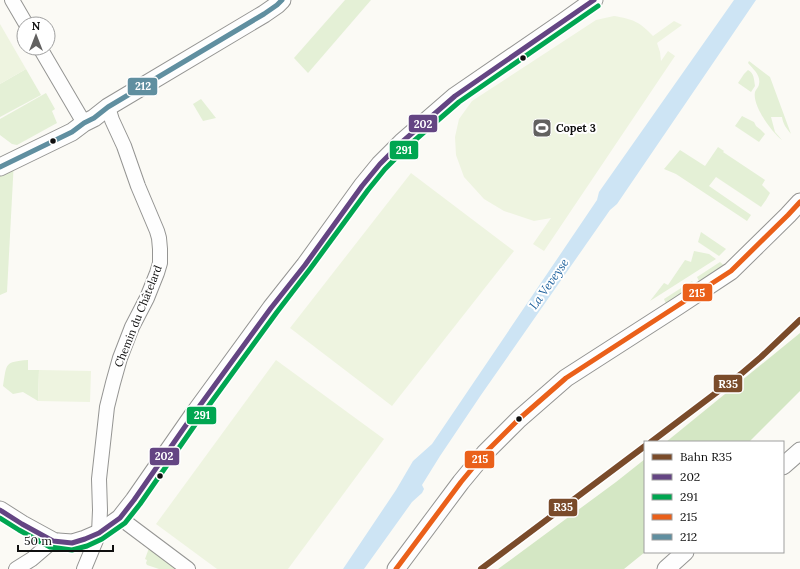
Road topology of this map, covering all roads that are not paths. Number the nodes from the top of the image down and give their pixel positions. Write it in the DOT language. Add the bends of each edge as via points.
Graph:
graph roads {
  1 [pos="12,0"];
  2 [pos="594,0"];
  3 [pos="277,2"];
  4 [pos="21,16"];
  5 [pos="45,56"];
  6 [pos="108,107"];
  7 [pos="84,123"];
  8 [pos="0,167"];
  9 [pos="800,202"];
  10 [pos="800,451"];
  11 [pos="784,465"];
  12 [pos="0,510"];
  13 [pos="120,518"];
  14 [pos="99,533"];
  15 [pos="53,540"];
  16 [pos="684,553"];
  17 [pos="16,569"];
  18 [pos="84,569"];
  19 [pos="188,569"];
  20 [pos="396,569"];
  21 [pos="666,569"];
  1 -- 4 [label="street"];
  2 -- 13 [label="street" via="455,96 380,164 271,308"];
  3 -- 6 [label="street" via="264,14"];
  5 -- 7 [label="street"];
  6 -- 7 [label="street"];
  6 -- 14 [label="street, Chemin du Châtelard" via="155,224 159,238 160,263 147,298 132,327 113,383 100,472"];
  7 -- 8 [label="street" via="72,132"];
  9 -- 20 [label="street" via="731,271 566,378 529,410 480,459"];
  10 -- 11 [label="street"];
  12 -- 15 [label="street"];
  13 -- 14 [label="street"];
  13 -- 19 [label="street"];
  14 -- 15 [label="street" via="72,543"];
  14 -- 18 [label="street"];
  15 -- 17 [label="street"];
  16 -- 21 [label="street"];
}
